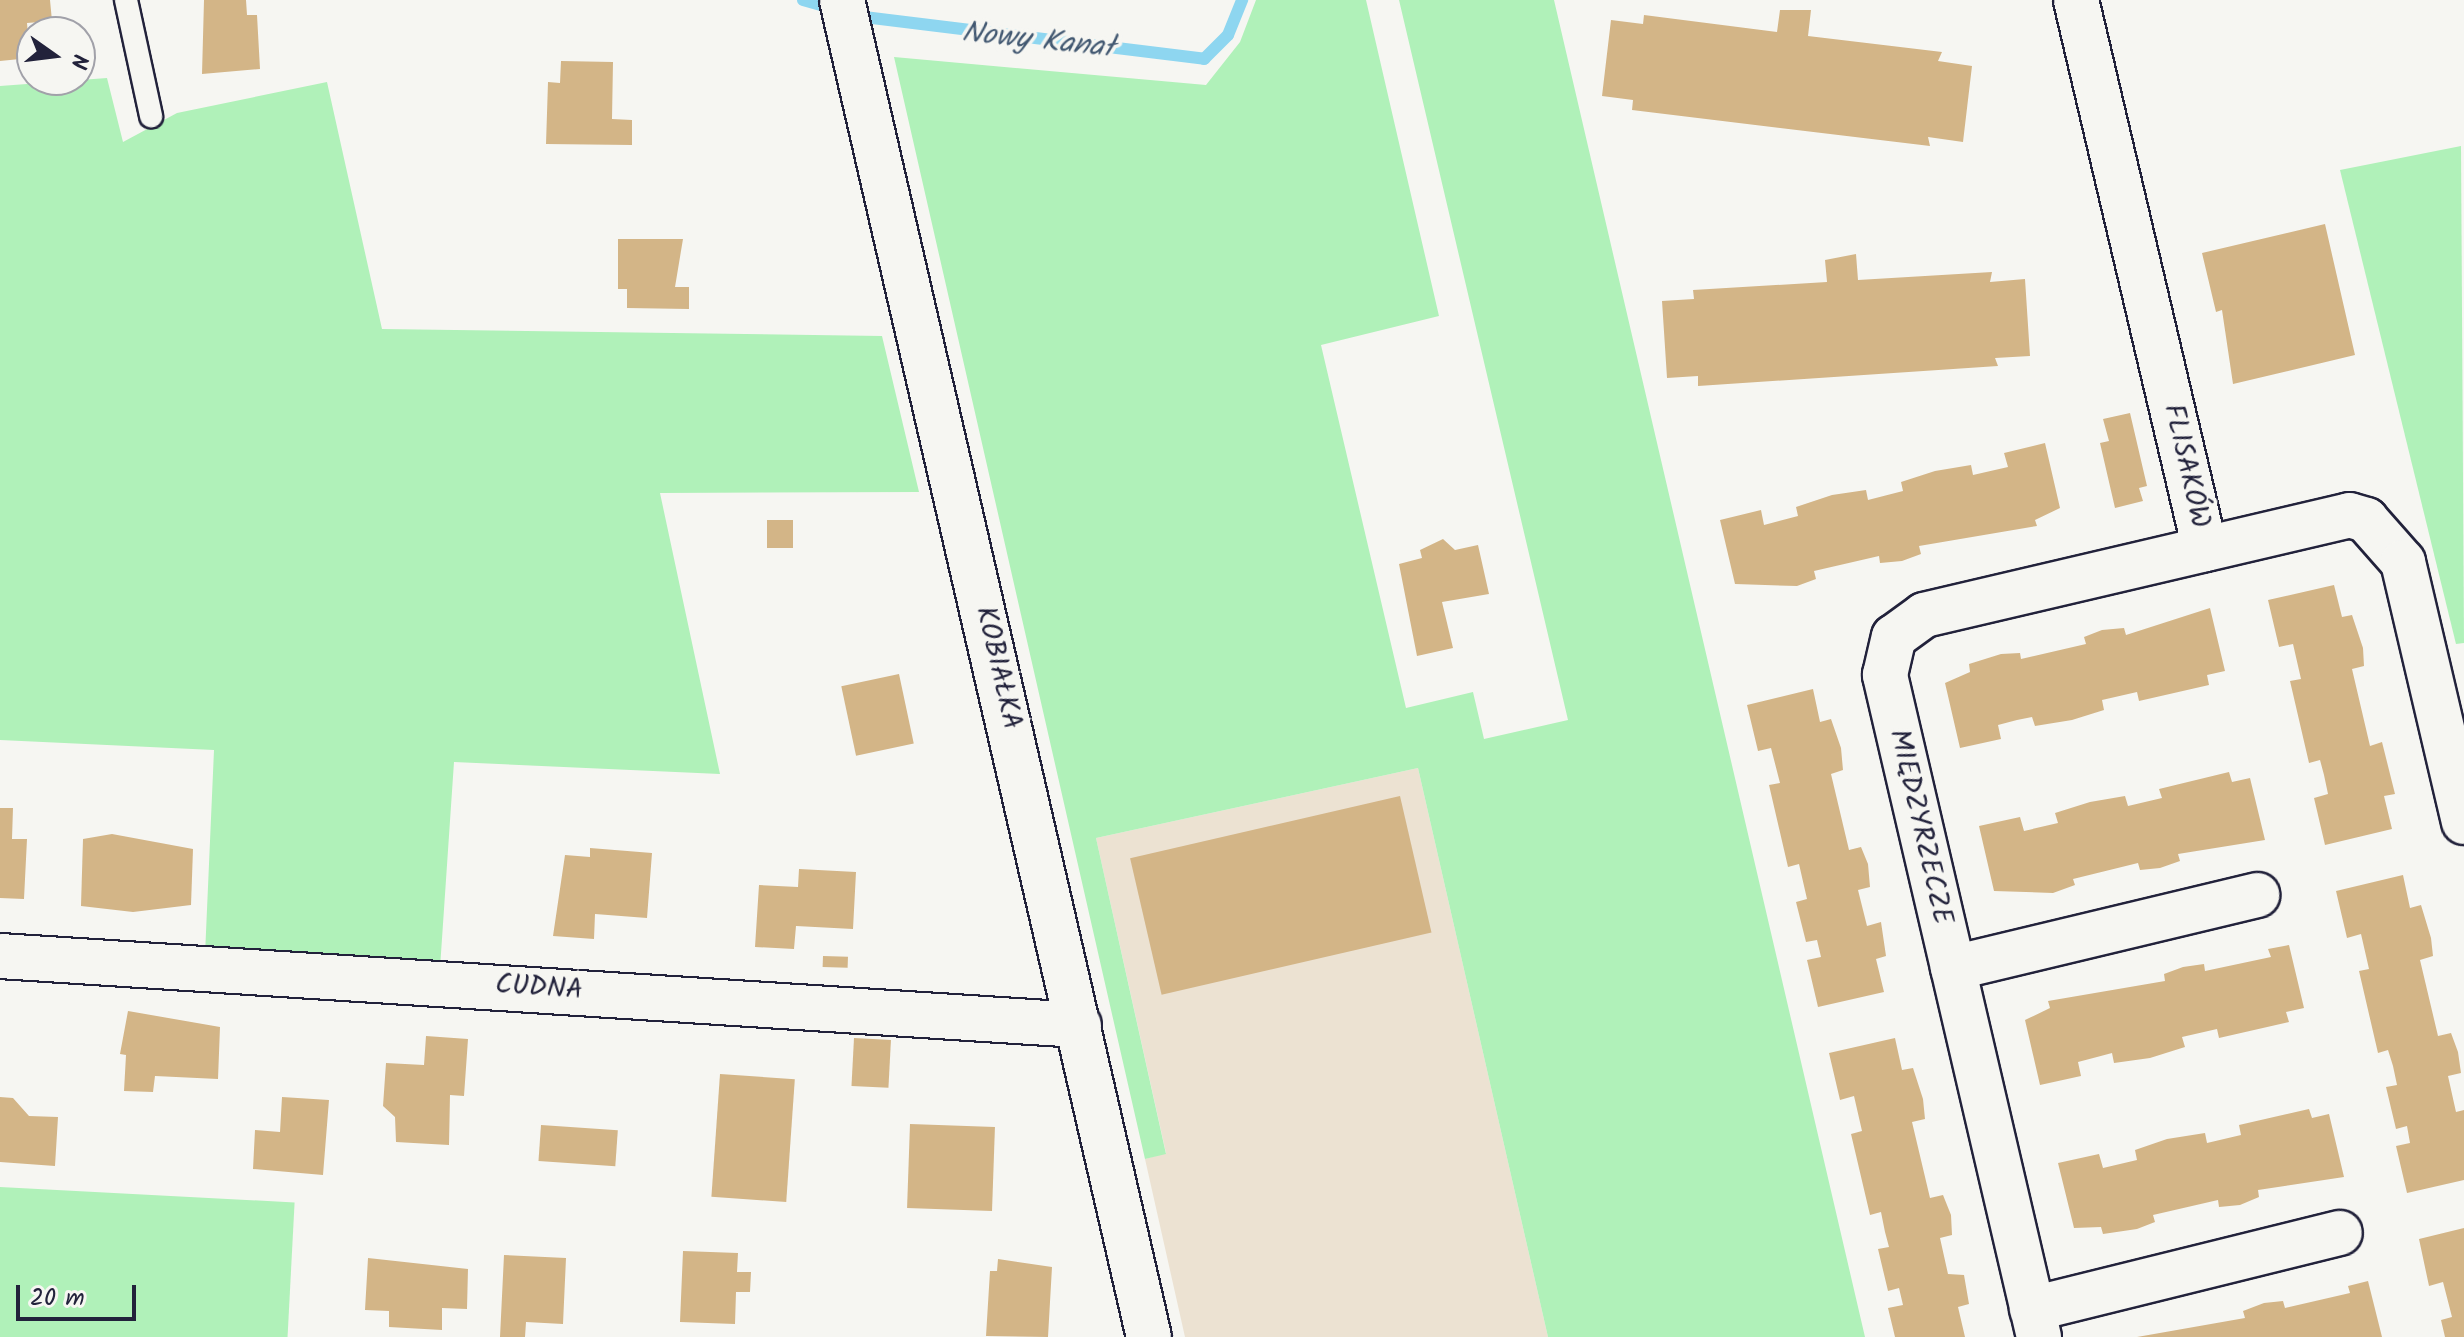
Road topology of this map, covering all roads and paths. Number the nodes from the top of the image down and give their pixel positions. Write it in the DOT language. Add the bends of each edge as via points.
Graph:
graph roads {
  1 [pos="126,0"];
  2 [pos="842,0"];
  3 [pos="2076,0"];
  4 [pos="151,116"];
  5 [pos="2205,549"];
  6 [pos="2464,822"];
  7 [pos="2257,895"];
  8 [pos="0,956"];
  9 [pos="1953,968"];
  10 [pos="1079,1025"];
  11 [pos="2340,1233"];
  12 [pos="2035,1323"];
  13 [pos="1149,1337"];
  1 -- 4 [label="lane"];
  2 -- 10 [label="street, KOBIAŁKA"];
  3 -- 5 [label="street, FLISAKÓW"];
  5 -- 6 [label="street, FLISAKÓW" via="2349,515 2381,530 2403,562"];
  5 -- 9 [label="street, MIĘDZYRZECZE" via="1924,615 1894,637 1885,675"];
  7 -- 9 [label="street"];
  8 -- 10 [label="street, CUDNA"];
  9 -- 12 [label="street, MIĘDZYRZECZE"];
  10 -- 13 [label="street, KOBIAŁKA"];
  11 -- 12 [label="street"];
}
